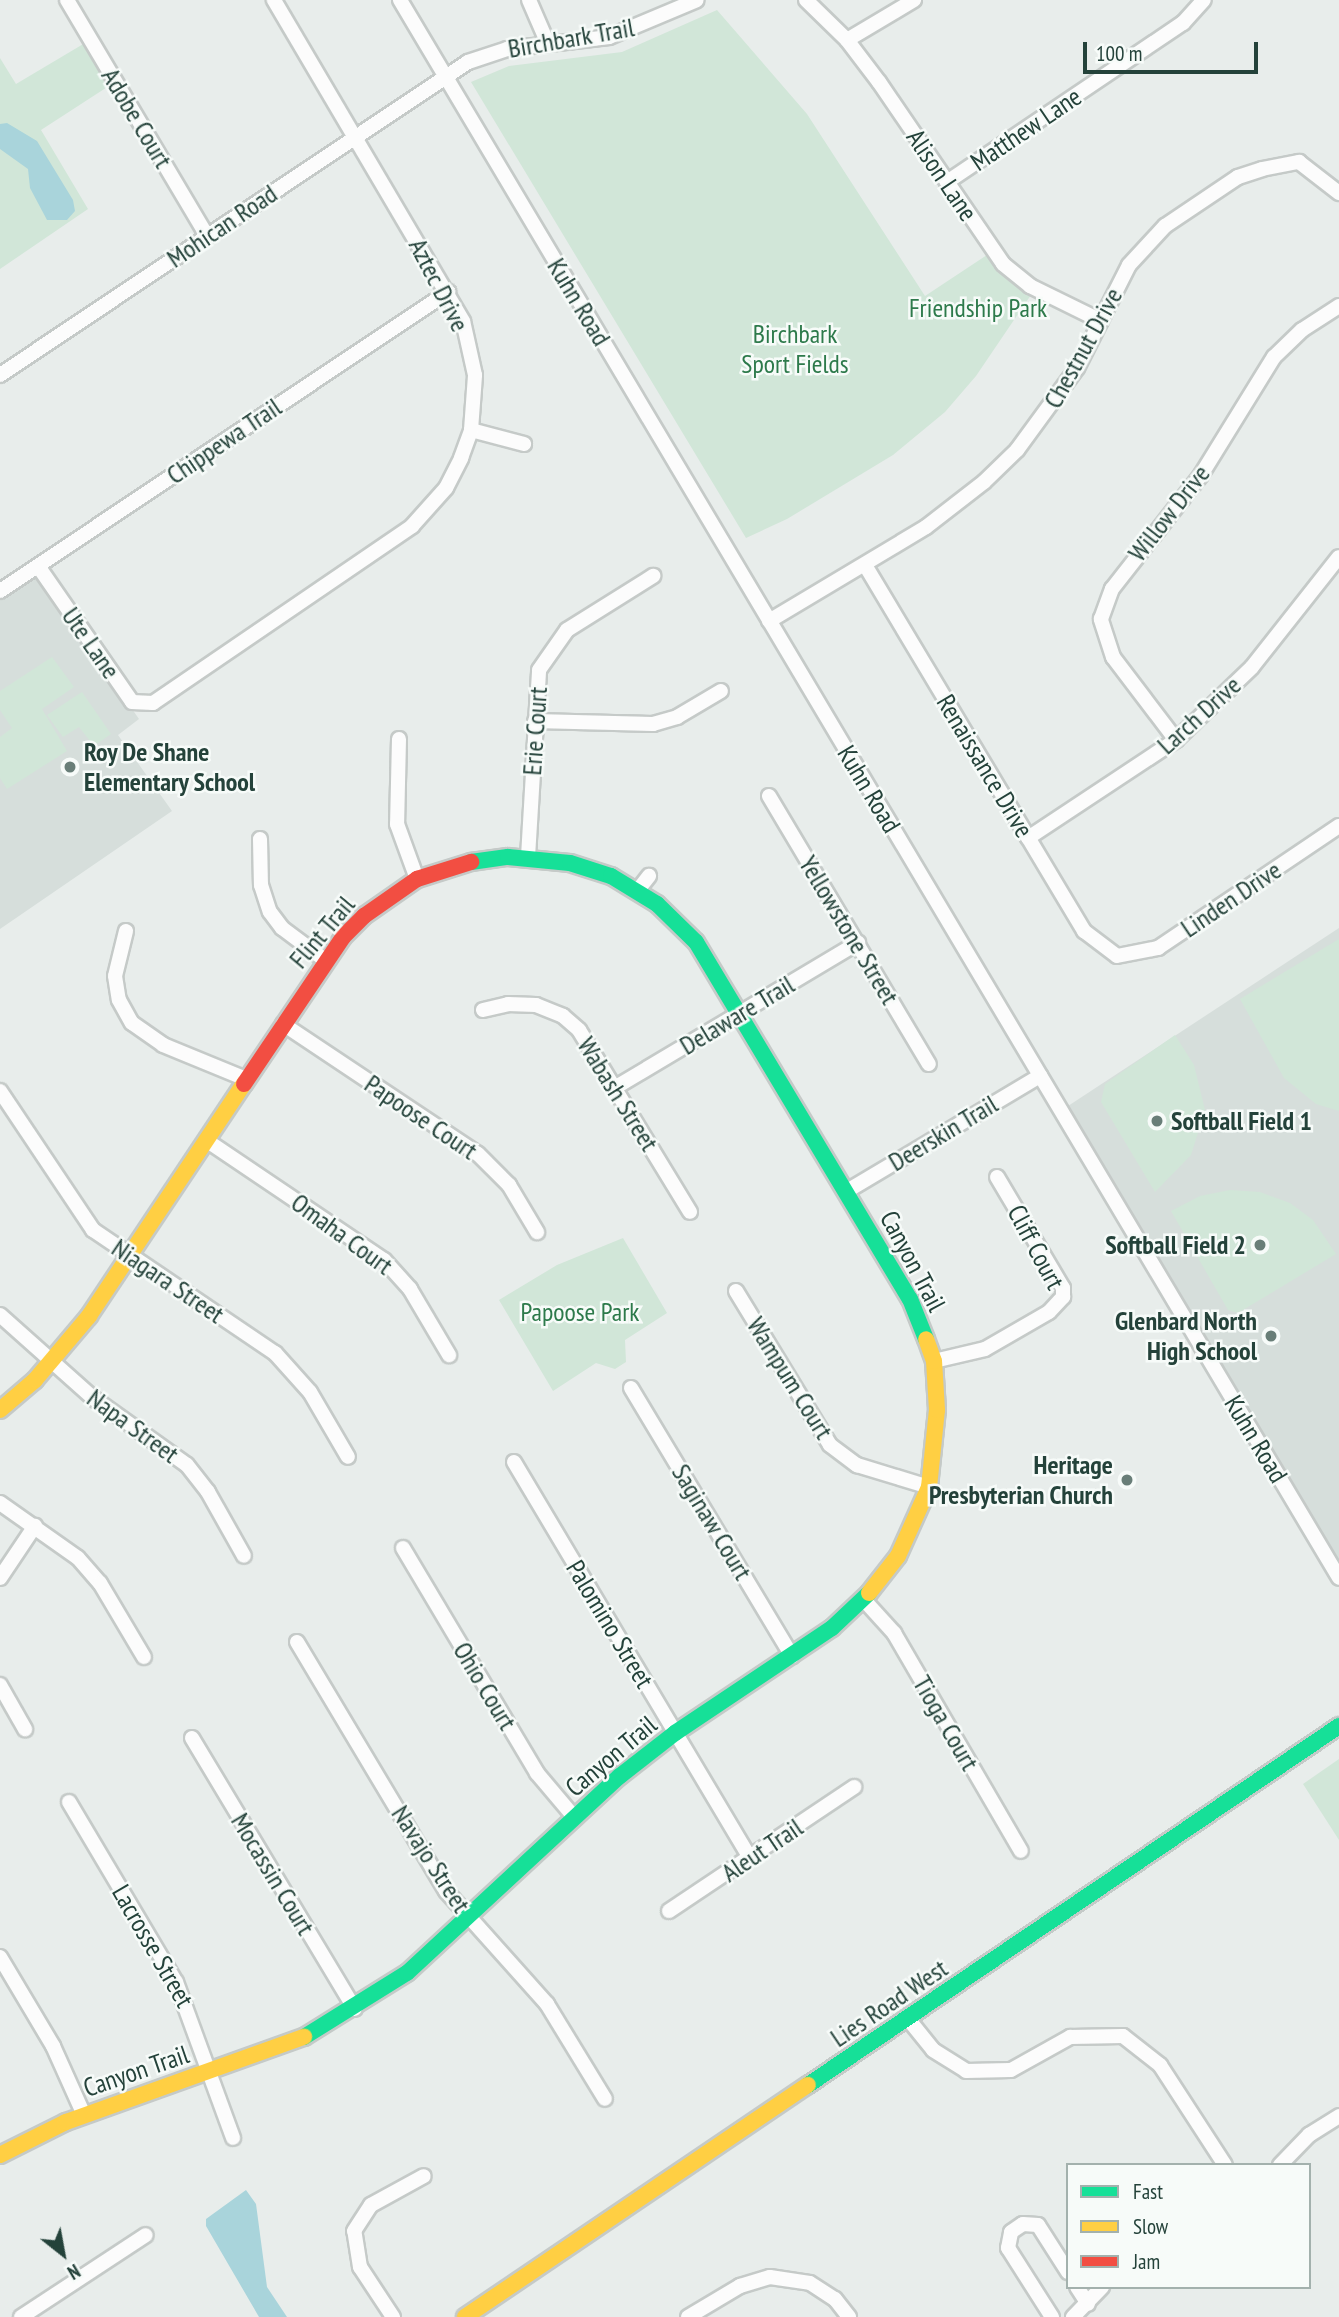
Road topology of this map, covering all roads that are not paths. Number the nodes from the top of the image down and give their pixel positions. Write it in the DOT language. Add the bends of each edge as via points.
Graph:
graph roads {
  1 [pos="66,0"];
  2 [pos="274,0"];
  3 [pos="400,0"];
  4 [pos="528,0"];
  5 [pos="697,0"];
  6 [pos="806,0"];
  7 [pos="914,0"];
  8 [pos="1204,0"];
  9 [pos="847,40"];
  10 [pos="548,44"];
  11 [pos="445,76"];
  12 [pos="355,136"];
  13 [pos="947,182"];
  14 [pos="1339,193"];
  15 [pos="207,236"];
  16 [pos="448,292"];
  17 [pos="1339,306"];
  18 [pos="1101,321"];
  19 [pos="0,375"];
  20 [pos="471,430"];
  21 [pos="524,444"];
  22 [pos="864,565"];
  23 [pos="38,566"];
  24 [pos="1336,567"];
  25 [pos="653,576"];
  26 [pos="0,591"];
  27 [pos="769,621"];
  28 [pos="721,691"];
  29 [pos="153,703"];
  30 [pos="535,721"];
  31 [pos="400,739"];
  32 [pos="1176,740"];
  33 [pos="769,796"];
  34 [pos="1339,826"];
  35 [pos="1028,838"];
  36 [pos="260,839"];
  37 [pos="528,857"];
  38 [pos="649,876"];
  39 [pos="418,879"];
  40 [pos="638,890"];
  41 [pos="126,931"];
  42 [pos="858,943"];
  43 [pos="1117,956"];
  44 [pos="326,960"];
  45 [pos="483,1010"];
  46 [pos="741,1012"];
  47 [pos="283,1024"];
  48 [pos="929,1064"];
  49 [pos="1040,1076"];
  50 [pos="246,1079"];
  51 [pos="615,1087"];
  52 [pos="0,1091"];
  53 [pos="206,1140"];
  54 [pos="997,1177"];
  55 [pos="847,1191"];
  56 [pos="690,1212"];
  57 [pos="537,1232"];
  58 [pos="129,1256"];
  59 [pos="736,1291"];
  60 [pos="0,1314"];
  61 [pos="449,1355"];
  62 [pos="933,1361"];
  63 [pos="51,1362"];
  64 [pos="631,1388"];
  65 [pos="0,1410"];
  66 [pos="348,1457"];
  67 [pos="514,1462"];
  68 [pos="929,1487"];
  69 [pos="0,1503"];
  70 [pos="35,1526"];
  71 [pos="403,1548"];
  72 [pos="244,1556"];
  73 [pos="0,1578"];
  74 [pos="1339,1578"];
  75 [pos="864,1600"];
  76 [pos="297,1642"];
  77 [pos="792,1656"];
  78 [pos="144,1657"];
  79 [pos="0,1685"];
  80 [pos="1339,1726"];
  81 [pos="25,1729"];
  82 [pos="675,1733"];
  83 [pos="192,1738"];
  84 [pos="854,1787"];
  85 [pos="69,1802"];
  86 [pos="575,1818"];
  87 [pos="1021,1851"];
  88 [pos="750,1858"];
  89 [pos="669,1912"];
  90 [pos="468,1917"];
  91 [pos="0,1957"];
  92 [pos="355,2009"];
  93 [pos="909,2020"];
  94 [pos="213,2071"];
  95 [pos="605,2099"];
  96 [pos="84,2115"];
  97 [pos="1339,2116"];
  98 [pos="233,2138"];
  99 [pos="0,2155"];
  100 [pos="1224,2163"];
  101 [pos="1282,2163"];
  102 [pos="424,2176"];
  103 [pos="146,2235"];
  104 [pos="1066,2269"];
  105 [pos="1078,2289"];
  106 [pos="1100,2289"];
  107 [pos="1088,2304"];
  108 [pos="20,2317"];
  109 [pos="393,2317"];
  110 [pos="465,2317"];
  111 [pos="688,2317"];
  112 [pos="849,2317"];
  113 [pos="1052,2317"];
  114 [pos="1073,2317"];
  1 -- 15 [label="street, Adobe Court"];
  2 -- 12 [label="street, Aztec Drive"];
  3 -- 11 [label="street, Kuhn Road"];
  4 -- 10 [label="street"];
  5 -- 10 [label="street, Birchbark Trail" via="610,37"];
  6 -- 9 [label="street, Alison Lane"];
  7 -- 9 [label="street"];
  8 -- 13 [label="street, Matthew Lane" via="1183,23"];
  9 -- 13 [label="street, Alison Lane"];
  10 -- 11 [label="street, Birchbark Trail" via="489,53"];
  11 -- 12 [label="street, Mohican Road"];
  11 -- 27 [label="street, Kuhn Road"];
  12 -- 15 [label="street, Mohican Road"];
  12 -- 16 [label="street, Aztec Drive"];
  13 -- 18 [label="street, Alison Lane" via="1003,264 1030,286"];
  14 -- 18 [label="street, Chestnut Drive" via="1299,162 1238,177 1165,226 1129,265"];
  15 -- 19 [label="street, Mohican Road"];
  16 -- 20 [label="street, Aztec Drive" via="472,352"];
  16 -- 23 [label="street, Chippewa Trail"];
  17 -- 32 [label="street, Willow Drive" via="1302,330 1275,357 1201,475 1112,589 1101,620 1112,657"];
  18 -- 22 [label="street, Chestnut Drive" via="1060,395 1017,450 960,503"];
  20 -- 21 [label="street"];
  20 -- 29 [label="street, Aztec Drive" via="446,488 412,526"];
  22 -- 27 [label="street, Chestnut Drive"];
  22 -- 35 [label="street, Renaissance Drive"];
  23 -- 26 [label="street, Chippewa Trail"];
  23 -- 29 [label="street, Ute Lane" via="131,702"];
  24 -- 32 [label="street, Larch Drive" via="1252,667"];
  25 -- 30 [label="street, Erie Court" via="581,619 553,645 539,670"];
  27 -- 49 [label="street, Kuhn Road"];
  28 -- 30 [label="street" via="677,717 653,724"];
  30 -- 37 [label="street, Erie Court"];
  31 -- 39 [label="street" via="397,824"];
  32 -- 35 [label="street, Larch Drive"];
  33 -- 42 [label="street, Yellowstone Street"];
  34 -- 43 [label="street, Linden Drive" via="1158,948"];
  35 -- 43 [label="street, Renaissance Drive" via="1088,937"];
  36 -- 44 [label="street" via="261,885 270,912 282,928"];
  37 -- 39 [label="street, Flint Trail" via="477,860"];
  37 -- 40 [label="street, Flint Trail" via="590,868"];
  38 -- 40 [label="street"];
  39 -- 44 [label="street, Flint Trail" via="364,916"];
  40 -- 46 [label="street, Flint Trail" via="691,937"];
  41 -- 50 [label="street" via="115,976 119,1000 132,1023 163,1045"];
  42 -- 46 [label="street, Delaware Trail"];
  42 -- 48 [label="street, Yellowstone Street"];
  44 -- 47 [label="street, Flint Trail"];
  45 -- 51 [label="street, Wabash Street" via="522,1003 563,1016 590,1043"];
  46 -- 51 [label="street, Delaware Trail"];
  46 -- 55 [label="street, Flint Trail"];
  47 -- 50 [label="street, Flint Trail"];
  47 -- 57 [label="street, Papoose Court" via="478,1154 509,1185"];
  49 -- 55 [label="street, Deerskin Trail"];
  49 -- 74 [label="street, Kuhn Road"];
  50 -- 53 [label="street, Flint Trail"];
  51 -- 56 [label="street, Wabash Street"];
  52 -- 58 [label="street, Niagara Street" via="93,1230"];
  53 -- 58 [label="street, Flint Trail"];
  53 -- 61 [label="street, Omaha Court" via="384,1259 410,1289"];
  54 -- 62 [label="street, Cliff Court" via="1068,1299 985,1349"];
  55 -- 62 [label="street, Canyon Trail" via="910,1299"];
  58 -- 63 [label="street, Flint Trail"];
  58 -- 66 [label="street, Niagara Street" via="291,1368"];
  59 -- 68 [label="street, Wampum Court" via="830,1445 857,1465"];
  60 -- 63 [label="street, Napa Street"];
  62 -- 68 [label="street, Canyon Trail" via="936,1434"];
  63 -- 65 [label="street, Flint Trail"];
  63 -- 72 [label="street, Napa Street" via="187,1465"];
  64 -- 77 [label="street, Saginaw Court"];
  67 -- 82 [label="street, Palomino Street"];
  68 -- 75 [label="street, Canyon Trail" via="898,1556"];
  69 -- 70 [label="street"];
  70 -- 73 [label="street"];
  70 -- 78 [label="street" via="78,1558 100,1583"];
  71 -- 86 [label="street, Ohio Court" via="537,1773"];
  75 -- 77 [label="street, Canyon Trail"];
  75 -- 87 [label="street, Tioga Court" via="894,1633"];
  76 -- 90 [label="street, Navajo Street" via="446,1891"];
  77 -- 82 [label="street, Canyon Trail"];
  79 -- 81 [label="street"];
  80 -- 93 [label="street, Lies Road West"];
  82 -- 86 [label="street, Canyon Trail"];
  82 -- 88 [label="street, Palomino Street"];
  83 -- 92 [label="street, Mocassin Court"];
  84 -- 88 [label="street, Aleut Trail"];
  85 -- 94 [label="street, Lacrosse Street" via="176,1982"];
  86 -- 90 [label="street, Canyon Trail"];
  88 -- 89 [label="street, Aleut Trail"];
  90 -- 92 [label="street, Canyon Trail" via="419,1963"];
  90 -- 95 [label="street, Navajo Street" via="547,2004"];
  91 -- 96 [label="street" via="53,2046"];
  92 -- 94 [label="street, Canyon Trail" via="296,2041"];
  93 -- 100 [label="street" via="933,2050 966,2071 1011,2070 1070,2037 1123,2036 1160,2065"];
  93 -- 110 [label="street, Lies Road West"];
  94 -- 96 [label="street, Canyon Trail"];
  94 -- 98 [label="street, Lacrosse Street"];
  96 -- 99 [label="street, Canyon Trail"];
  97 -- 101 [label="street" via="1309,2135"];
  102 -- 109 [label="street" via="371,2205 354,2231 360,2267"];
  103 -- 108 [label="street"];
  104 -- 113 [label="street" via="1038,2225 1023,2224 1011,2232 1008,2248"];
  105 -- 107 [label="street"];
  106 -- 107 [label="street"];
  107 -- 114 [label="street"];
  111 -- 112 [label="street" via="740,2286 770,2277 810,2283 835,2299"];
}
